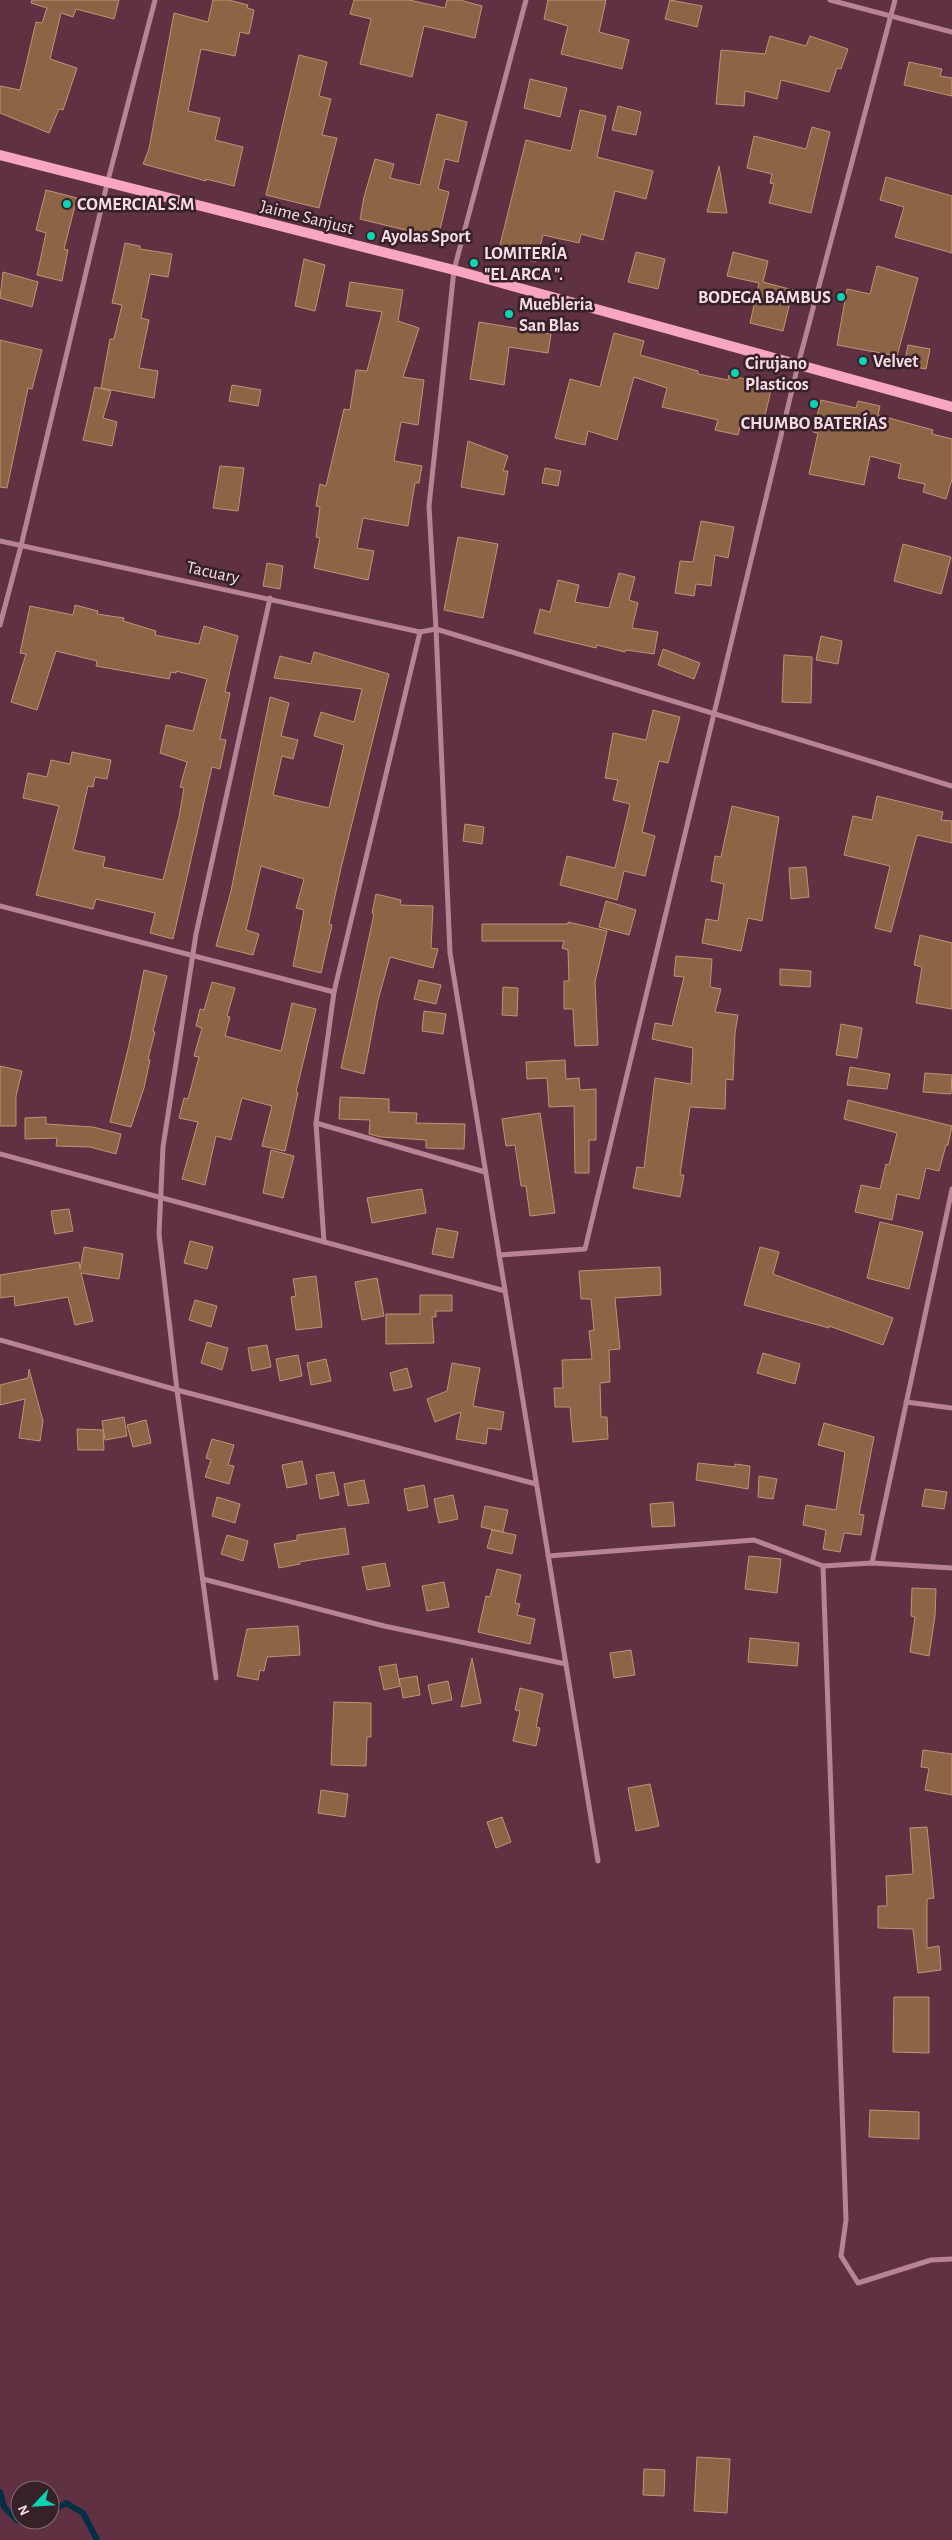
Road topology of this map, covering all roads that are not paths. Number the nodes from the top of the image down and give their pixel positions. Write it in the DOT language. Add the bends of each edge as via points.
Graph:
graph roads {
  1 [pos="155,0"];
  2 [pos="526,0"];
  3 [pos="830,0"];
  4 [pos="895,0"];
  5 [pos="892,16"];
  6 [pos="952,32"];
  7 [pos="0,155"];
  8 [pos="107,184"];
  9 [pos="454,270"];
  10 [pos="798,365"];
  11 [pos="952,407"];
  12 [pos="0,541"];
  13 [pos="21,546"];
  14 [pos="270,598"];
  15 [pos="0,625"];
  16 [pos="436,629"];
  17 [pos="420,632"];
  18 [pos="713,711"];
  19 [pos="952,786"];
  20 [pos="0,906"];
  21 [pos="193,955"];
  22 [pos="334,992"];
  23 [pos="316,1123"];
  24 [pos="0,1154"];
  25 [pos="485,1172"];
  26 [pos="952,1189"];
  27 [pos="951,1197"];
  28 [pos="160,1198"];
  29 [pos="324,1242"];
  30 [pos="499,1255"];
  31 [pos="505,1291"];
  32 [pos="0,1340"];
  33 [pos="177,1390"];
  34 [pos="906,1402"];
  35 [pos="952,1408"];
  36 [pos="536,1484"];
  37 [pos="548,1556"];
  38 [pos="872,1563"];
  39 [pos="823,1566"];
  40 [pos="952,1568"];
  41 [pos="203,1579"];
  42 [pos="566,1664"];
  43 [pos="216,1678"];
  44 [pos="598,1861"];
  45 [pos="952,2258"];
  1 -- 8 [label="street"];
  2 -- 9 [label="street"];
  3 -- 5 [label="street"];
  4 -- 5 [label="street"];
  5 -- 6 [label="street"];
  5 -- 10 [label="street"];
  7 -- 8 [label="main road, Jaime Sanjust"];
  8 -- 9 [label="main road, Jaime Sanjust"];
  8 -- 13 [label="street"];
  9 -- 10 [label="main road, Jaime Sanjust"];
  9 -- 16 [label="street" via="429,506"];
  10 -- 11 [label="main road, Jaime Sanjust"];
  10 -- 18 [label="street"];
  12 -- 13 [label="street, Tacuary"];
  13 -- 14 [label="street, Tacuary"];
  13 -- 15 [label="street"];
  14 -- 17 [label="street, Tacuary"];
  14 -- 21 [label="street"];
  16 -- 17 [label="street"];
  16 -- 18 [label="street"];
  16 -- 25 [label="street" via="450,953"];
  17 -- 22 [label="street"];
  18 -- 19 [label="street"];
  18 -- 30 [label="street" via="585,1249"];
  20 -- 21 [label="street"];
  21 -- 22 [label="street"];
  21 -- 28 [label="street" via="163,1147"];
  22 -- 23 [label="street"];
  23 -- 25 [label="street"];
  23 -- 29 [label="street"];
  24 -- 28 [label="street"];
  25 -- 30 [label="street"];
  26 -- 27 [label="street"];
  27 -- 34 [label="street"];
  28 -- 29 [label="street"];
  28 -- 33 [label="street" via="159,1234"];
  29 -- 31 [label="street"];
  30 -- 31 [label="street"];
  31 -- 36 [label="street"];
  32 -- 33 [label="street"];
  33 -- 36 [label="street"];
  33 -- 41 [label="street"];
  34 -- 35 [label="street"];
  34 -- 38 [label="street"];
  36 -- 37 [label="street"];
  37 -- 39 [label="street" via="754,1540"];
  37 -- 42 [label="street"];
  38 -- 39 [label="street"];
  38 -- 40 [label="street"];
  39 -- 45 [label="street" via="845,2210 841,2256 858,2283 931,2260"];
  41 -- 42 [label="street" via="384,1626"];
  41 -- 43 [label="street"];
  42 -- 44 [label="street"];
}
